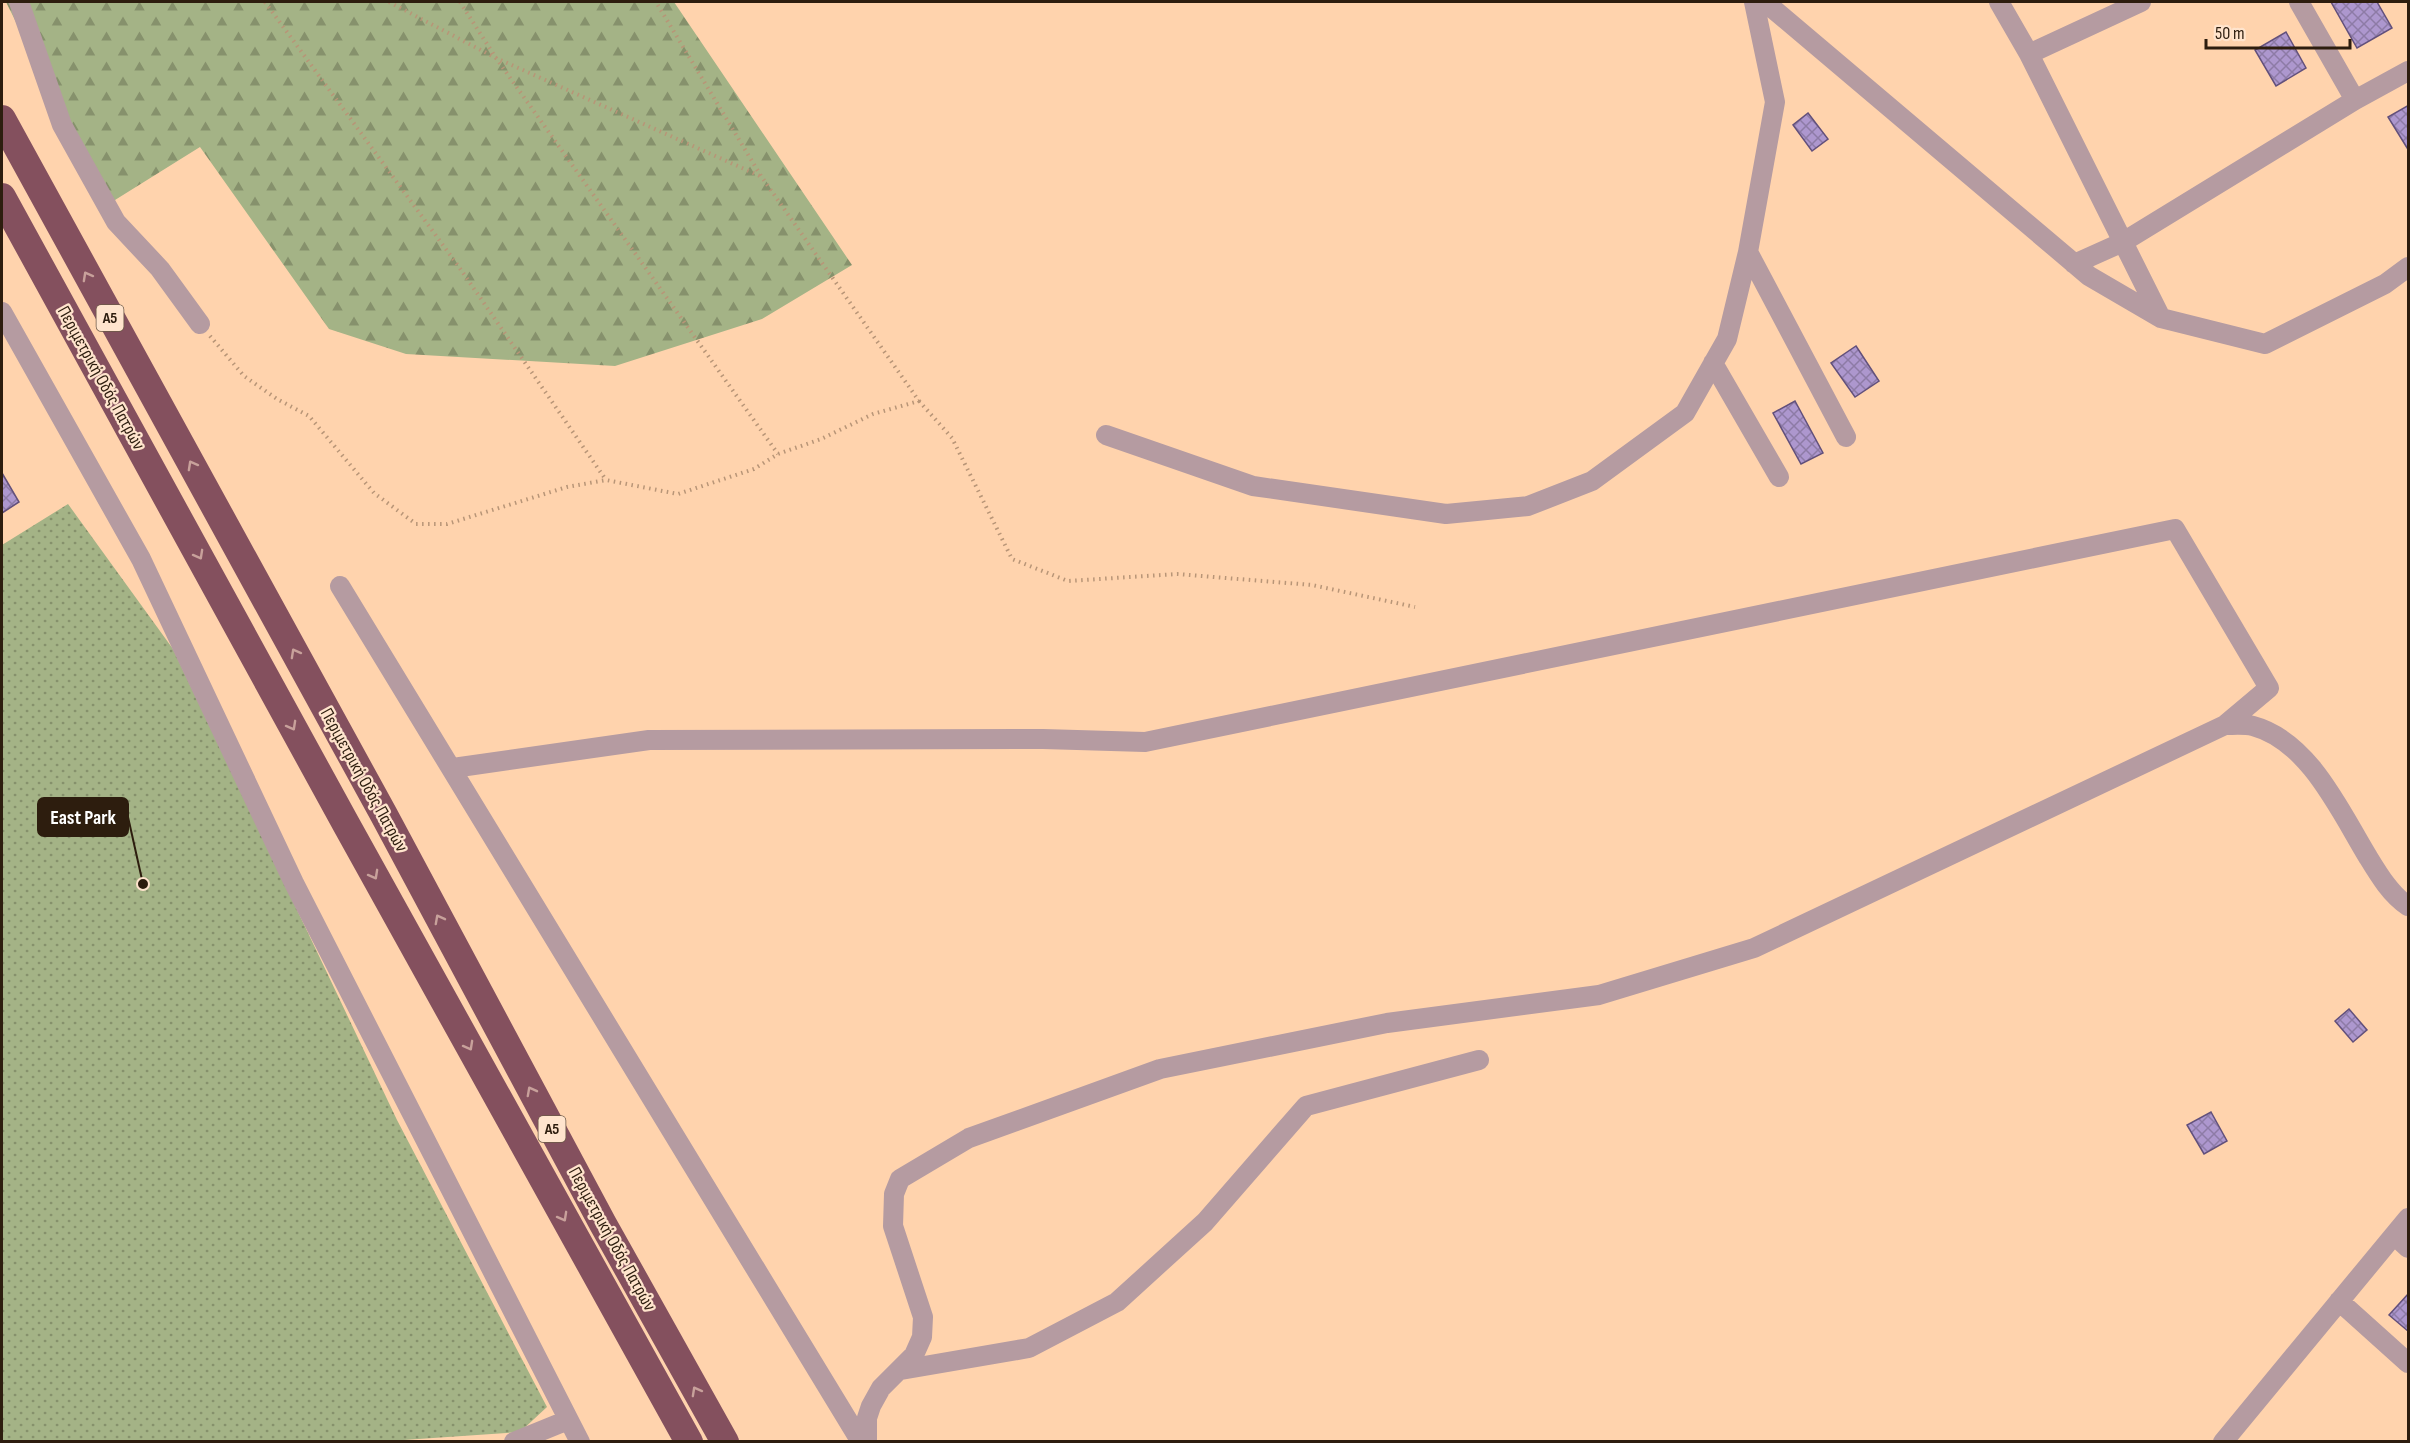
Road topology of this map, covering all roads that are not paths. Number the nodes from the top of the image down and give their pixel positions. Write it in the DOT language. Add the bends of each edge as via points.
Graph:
graph roads {
  1 [pos="19,2"];
  2 [pos="1754,2"];
  3 [pos="1765,2"];
  4 [pos="1999,2"];
  5 [pos="2141,2"];
  6 [pos="2299,2"];
  7 [pos="2029,54"];
  8 [pos="2409,71"];
  9 [pos="2355,100"];
  10 [pos="2,119"];
  11 [pos="2,196"];
  12 [pos="2123,242"];
  13 [pos="1748,252"];
  14 [pos="2074,264"];
  15 [pos="2409,267"];
  16 [pos="2,312"];
  17 [pos="2161,318"];
  18 [pos="200,324"];
  19 [pos="1713,363"];
  20 [pos="1106,435"];
  21 [pos="1846,437"];
  22 [pos="1779,477"];
  23 [pos="340,586"];
  24 [pos="2225,724"];
  25 [pos="453,768"];
  26 [pos="2409,906"];
  27 [pos="1479,1060"];
  28 [pos="2409,1218"];
  29 [pos="2401,1241"];
  30 [pos="2338,1301"];
  31 [pos="2409,1363"];
  32 [pos="901,1370"];
  33 [pos="568,1420"];
  34 [pos="514,1442"];
  35 [pos="580,1442"];
  36 [pos="689,1442"];
  37 [pos="725,1442"];
  38 [pos="861,1442"];
  39 [pos="867,1442"];
  40 [pos="2223,1442"];
  1 -- 18 [label="street" via="62,125 116,222 160,269"];
  2 -- 13 [label="street" via="1775,102"];
  3 -- 14 [label="street"];
  4 -- 7 [label="street"];
  5 -- 7 [label="street"];
  6 -- 9 [label="street"];
  7 -- 12 [label="street"];
  8 -- 9 [label="street"];
  9 -- 12 [label="street"];
  37 -- 10 [label="highway, Περιμετρική Οδός Πατρών / Α5, one-way"];
  11 -- 36 [label="highway, Περιμετρική Οδός Πατρών / Α5, one-way"];
  12 -- 14 [label="street"];
  12 -- 17 [label="street"];
  13 -- 19 [label="street" via="1726,339"];
  13 -- 21 [label="street"];
  14 -- 17 [label="street"];
  15 -- 17 [label="street" via="2385,284 2265,344"];
  16 -- 33 [label="street" via="141,559 298,893"];
  19 -- 20 [label="street" via="1685,413 1592,481 1528,506 1446,514 1253,486"];
  19 -- 22 [label="street"];
  23 -- 25 [label="street"];
  24 -- 25 [label="street" via="2269,688 2175,529 1145,742 649,740"];
  24 -- 26 [label="street" via="2252,726 2286,741 2316,775 2379,876"];
  24 -- 32 [label="street" via="1754,948 1599,995 1387,1023 1160,1069 969,1138 900,1179 894,1194 893,1226 923,1317 922,1337"];
  25 -- 38 [label="street"];
  27 -- 32 [label="street" via="1306,1106 1205,1222 1117,1302 1029,1348"];
  28 -- 29 [label="street"];
  29 -- 30 [label="street"];
  30 -- 31 [label="street"];
  30 -- 40 [label="street"];
  32 -- 39 [label="street" via="881,1388 872,1406 867,1418"];
  33 -- 34 [label="street"];
  33 -- 35 [label="street"];
}
